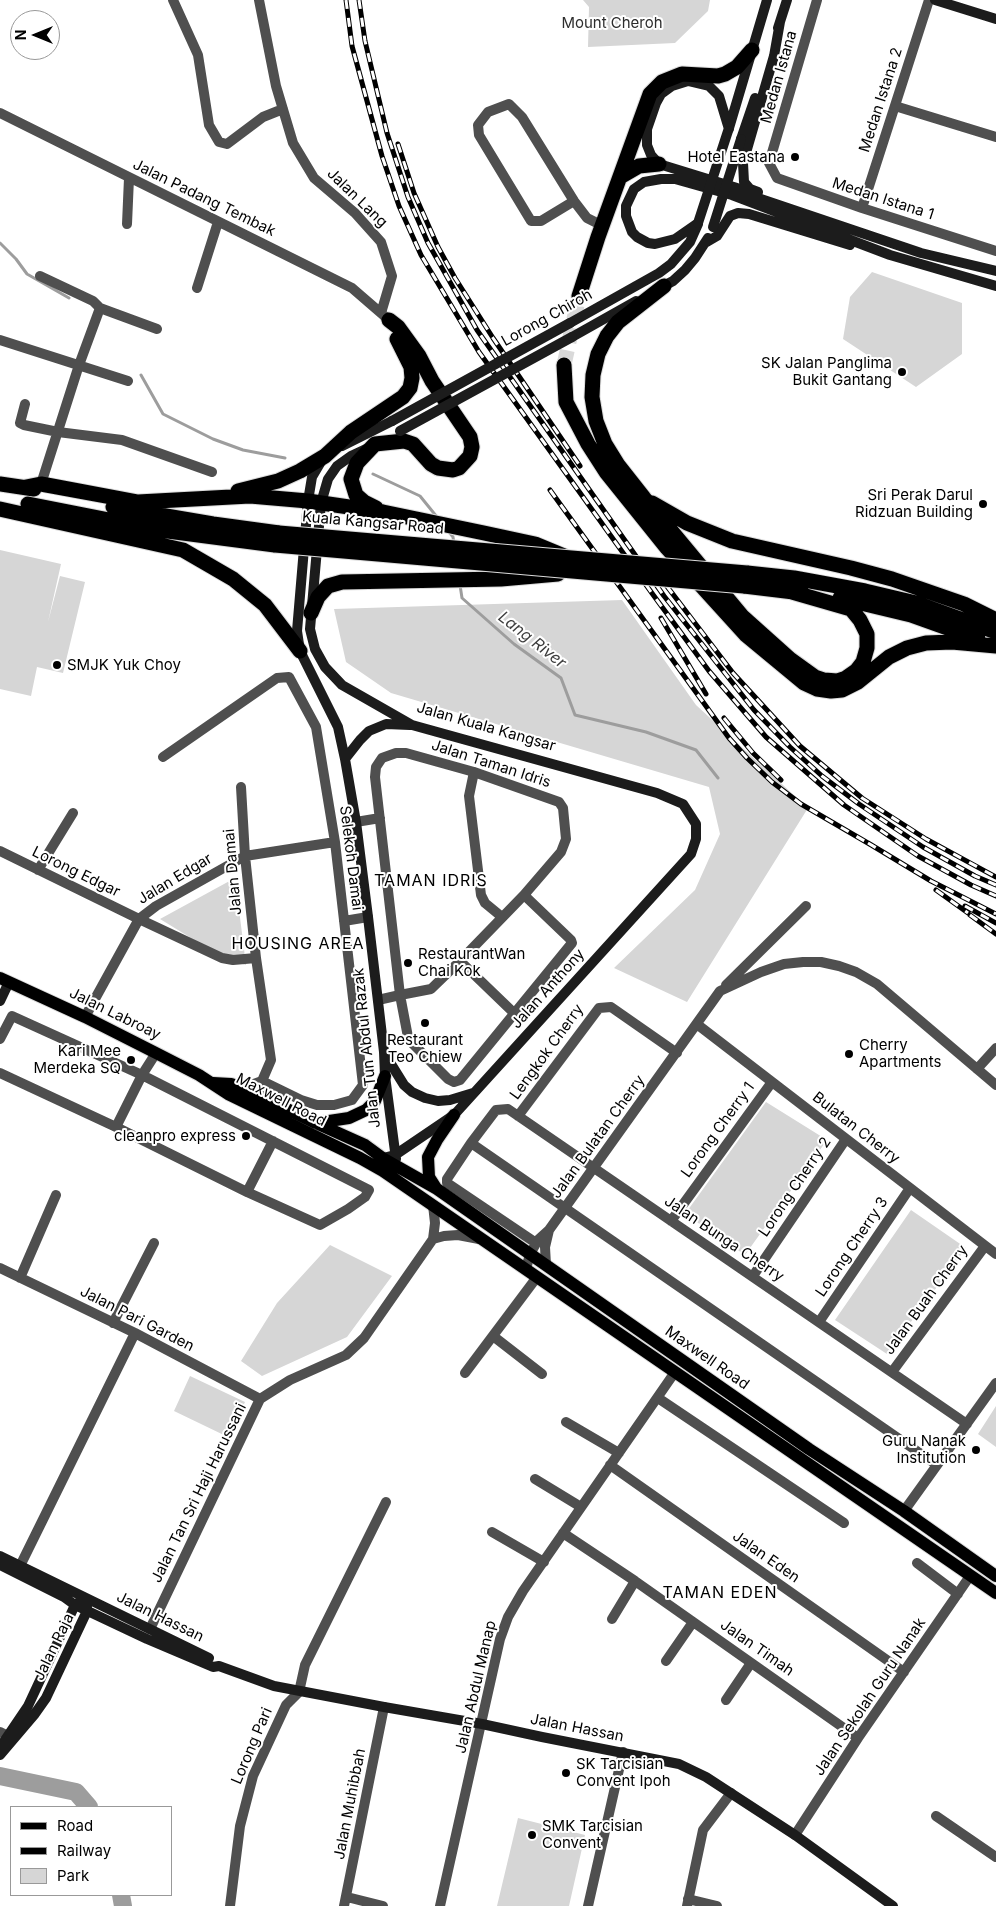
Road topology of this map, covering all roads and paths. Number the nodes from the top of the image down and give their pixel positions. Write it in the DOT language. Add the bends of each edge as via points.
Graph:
graph roads {
  1 [pos="173,0"];
  2 [pos="259,0"];
  3 [pos="767,0"];
  4 [pos="787,0"];
  5 [pos="817,0"];
  6 [pos="929,0"];
  7 [pos="935,0"];
  8 [pos="996,19"];
  9 [pos="780,22"];
  10 [pos="752,50"];
  11 [pos="895,106"];
  12 [pos="283,109"];
  13 [pos="0,113"];
  14 [pos="729,130"];
  15 [pos="996,137"];
  16 [pos="770,163"];
  17 [pos="660,164"];
  18 [pos="620,177"];
  19 [pos="129,178"];
  20 [pos="574,201"];
  21 [pos="862,208"];
  22 [pos="218,222"];
  23 [pos="698,223"];
  24 [pos="127,224"];
  25 [pos="603,226"];
  26 [pos="705,243"];
  27 [pos="996,251"];
  28 [pos="890,255"];
  29 [pos="996,271"];
  30 [pos="40,276"];
  31 [pos="664,286"];
  32 [pos="996,286"];
  33 [pos="197,288"];
  34 [pos="579,296"];
  35 [pos="100,308"];
  36 [pos="385,316"];
  37 [pos="157,329"];
  38 [pos="0,340"];
  39 [pos="79,364"];
  40 [pos="564,365"];
  41 [pos="128,381"];
  42 [pos="25,404"];
  43 [pos="58,432"];
  44 [pos="375,444"];
  45 [pos="325,456"];
  46 [pos="212,472"];
  47 [pos="0,484"];
  48 [pos="34,486"];
  49 [pos="212,498"];
  50 [pos="644,498"];
  51 [pos="0,500"];
  52 [pos="315,502"];
  53 [pos="0,509"];
  54 [pos="383,512"];
  55 [pos="567,558"];
  56 [pos="582,572"];
  57 [pos="746,580"];
  58 [pos="792,592"];
  59 [pos="311,613"];
  60 [pos="996,620"];
  61 [pos="996,632"];
  62 [pos="996,646"];
  63 [pos="300,651"];
  64 [pos="412,725"];
  65 [pos="163,757"];
  66 [pos="345,759"];
  67 [pos="474,772"];
  68 [pos="241,787"];
  69 [pos="73,813"];
  70 [pos="380,818"];
  71 [pos="356,822"];
  72 [pos="696,824"];
  73 [pos="335,842"];
  74 [pos="0,851"];
  75 [pos="245,856"];
  76 [pos="38,870"];
  77 [pos="524,895"];
  78 [pos="806,906"];
  79 [pos="368,917"];
  80 [pos="502,917"];
  81 [pos="139,919"];
  82 [pos="344,921"];
  83 [pos="256,958"];
  84 [pos="460,961"];
  85 [pos="4,980"];
  86 [pos="720,991"];
  87 [pos="400,995"];
  88 [pos="378,1000"];
  89 [pos="0,1001"];
  90 [pos="515,1014"];
  91 [pos="85,1017"];
  92 [pos="698,1025"];
  93 [pos="0,1039"];
  94 [pos="996,1048"];
  95 [pos="384,1052"];
  96 [pos="156,1053"];
  97 [pos="677,1053"];
  98 [pos="978,1070"];
  99 [pos="0,1073"];
  100 [pos="142,1075"];
  101 [pos="385,1076"];
  102 [pos="262,1081"];
  103 [pos="772,1082"];
  104 [pos="213,1083"];
  105 [pos="996,1085"];
  106 [pos="243,1088"];
  107 [pos="474,1093"];
  108 [pos="454,1115"];
  109 [pos="518,1116"];
  110 [pos="316,1123"];
  111 [pos="116,1127"];
  112 [pos="846,1139"];
  113 [pos="273,1141"];
  114 [pos="471,1142"];
  115 [pos="389,1157"];
  116 [pos="360,1158"];
  117 [pos="594,1167"];
  118 [pos="399,1168"];
  119 [pos="910,1188"];
  120 [pos="437,1189"];
  121 [pos="247,1192"];
  122 [pos="56,1195"];
  123 [pos="433,1205"];
  124 [pos="565,1208"];
  125 [pos="671,1221"];
  126 [pos="549,1230"];
  127 [pos="433,1239"];
  128 [pos="485,1240"];
  129 [pos="154,1243"];
  130 [pos="985,1246"];
  131 [pos="533,1249"];
  132 [pos="996,1254"];
  133 [pos="546,1266"];
  134 [pos="0,1268"];
  135 [pos="526,1269"];
  136 [pos="537,1276"];
  137 [pos="753,1276"];
  138 [pos="20,1278"];
  139 [pos="625,1321"];
  140 [pos="113,1322"];
  141 [pos="819,1322"];
  142 [pos="135,1333"];
  143 [pos="493,1336"];
  144 [pos="675,1372"];
  145 [pos="892,1372"];
  146 [pos="465,1373"];
  147 [pos="542,1374"];
  148 [pos="710,1381"];
  149 [pos="996,1383"];
  150 [pos="658,1398"];
  151 [pos="260,1399"];
  152 [pos="566,1422"];
  153 [pos="967,1424"];
  154 [pos="619,1453"];
  155 [pos="938,1464"];
  156 [pos="610,1465"];
  157 [pos="536,1479"];
  158 [pos="386,1502"];
  159 [pos="581,1507"];
  160 [pos="904,1512"];
  161 [pos="844,1523"];
  162 [pos="492,1532"];
  163 [pos="563,1533"];
  164 [pos="0,1556"];
  165 [pos="544,1562"];
  166 [pos="917,1563"];
  167 [pos="0,1565"];
  168 [pos="20,1566"];
  169 [pos="970,1576"];
  170 [pos="996,1576"];
  171 [pos="635,1581"];
  172 [pos="996,1592"];
  173 [pos="958,1594"];
  174 [pos="86,1598"];
  175 [pos="75,1605"];
  176 [pos="87,1611"];
  177 [pos="612,1619"];
  178 [pos="693,1622"];
  179 [pos="149,1634"];
  180 [pos="666,1660"];
  181 [pos="751,1663"];
  182 [pos="904,1672"];
  183 [pos="299,1692"];
  184 [pos="726,1700"];
  185 [pos="384,1707"];
  186 [pos="482,1724"];
  187 [pos="4,1734"];
  188 [pos="858,1738"];
  189 [pos="623,1752"];
  190 [pos="1,1753"];
  191 [pos="731,1793"];
  192 [pos="936,1816"];
  193 [pos="796,1835"];
  194 [pos="996,1857"];
  195 [pos="346,1902"];
  196 [pos="687,1903"];
  197 [pos="230,1906"];
  198 [pos="383,1906"];
  199 [pos="440,1906"];
  200 [pos="588,1906"];
  201 [pos="717,1906"];
  202 [pos="893,1906"];
  1 -- 12 [label="street" via="198,55 209,125 219,142 227,144 263,117"];
  2 -- 12 [label="street, Jalan Lang"];
  3 -- 10 [label="main road, Lorong Chiroh"];
  4 -- 9 [label="main road"];
  5 -- 16 [label="street, Medan Istana"];
  6 -- 11 [label="street, Medan Istana 2"];
  7 -- 8 [label="main road"];
  9 -- 26 [label="main road, bridge"];
  9 -- 29 [label="main road" via="774,56 743,163 744,182 750,189"];
  10 -- 14 [label="main road, Lorong Chiroh"];
  10 -- 18 [label="highway" via="737,67 725,74 682,74 670,77 656,87 646,103"];
  11 -- 15 [label="street"];
  11 -- 21 [label="street, Medan Istana 2"];
  12 -- 36 [label="street, Jalan Lang" via="293,143 314,178 355,213 381,242 392,276"];
  13 -- 19 [label="street, Jalan Padang Tembak"];
  14 -- 17 [label="main road" via="720,96 709,86 688,81 672,86 656,103 647,129 648,149"];
  14 -- 23 [label="main road, Lorong Chiroh, bridge"];
  16 -- 21 [label="street, Medan Istana 1" via="777,178"];
  17 -- 18 [label="highway" via="639,166"];
  17 -- 29 [label="main road" via="922,253"];
  18 -- 25 [label="highway"];
  19 -- 22 [label="street, Jalan Padang Tembak"];
  19 -- 24 [label="street"];
  20 -- 20 [label="street" via="541,220 531,220 479,134 478,124 488,112 509,104 522,117"];
  20 -- 25 [label="street" via="587,218"];
  21 -- 27 [label="street, Medan Istana 1"];
  22 -- 33 [label="street"];
  22 -- 36 [label="street, Jalan Padang Tembak" via="352,288"];
  23 -- 28 [label="main road" via="675,239 648,243 632,232 626,206 634,189 644,182 675,179 732,195"];
  23 -- 45 [label="main road, Lorong Chiroh, bridge" via="681,255 660,273"];
  25 -- 34 [label="highway"];
  26 -- 28 [label="main road" via="717,236 730,216 750,214"];
  26 -- 31 [label="main road, Lorong Chiroh" via="685,270"];
  28 -- 32 [label="main road"];
  30 -- 35 [label="street" via="93,301"];
  31 -- 44 [label="main road, Lorong Chiroh, bridge"];
  31 -- 50 [label="highway" via="618,322 598,354 593,375 596,421 605,444"];
  35 -- 37 [label="street"];
  35 -- 39 [label="street"];
  36 -- 44 [label="highway" via="398,326 419,356 470,437 472,447 464,464 453,470 431,464 413,444 404,441"];
  36 -- 45 [label="highway" via="411,366 410,388 403,397 351,432"];
  38 -- 39 [label="street"];
  39 -- 41 [label="street"];
  39 -- 43 [label="street"];
  40 -- 62 [label="highway" via="566,402 606,472 667,548 746,635 804,683 818,689 842,690 890,657 926,643"];
  42 -- 43 [label="street" via="20,423"];
  43 -- 46 [label="street" via="122,440"];
  43 -- 48 [label="street"];
  44 -- 52 [label="main road" via="337,466"];
  44 -- 54 [label="highway" via="357,463 351,479 356,495"];
  45 -- 49 [label="highway" via="278,481"];
  45 -- 52 [label="main road" via="312,477"];
  47 -- 48 [label="highway, Kuala Kangsar Road"];
  48 -- 49 [label="highway" via="138,502"];
  48 -- 55 [label="highway, Kuala Kangsar Road, bridge" via="135,512 279,533"];
  49 -- 52 [label="highway" via="250,496"];
  50 -- 58 [label="highway" via="742,616 790,659 824,680 837,681 856,671 868,648 867,634 860,620 851,609"];
  50 -- 60 [label="highway" via="687,523 732,541 892,579 964,604"];
  51 -- 56 [label="highway, Kuala Kangsar Road, bridge" via="160,530 275,545"];
  52 -- 54 [label="highway"];
  52 -- 59 [label="main road, Jalan Kuala Kangsar"];
  52 -- 63 [label="main road, Jalan Tun Abdul Razak" via="297,606"];
  53 -- 63 [label="highway" via="183,550 233,579 265,605"];
  54 -- 55 [label="highway, bridge" via="535,544"];
  55 -- 57 [label="highway, Kuala Kangsar Road, bridge"];
  56 -- 57 [label="highway, Kuala Kangsar Road, bridge"];
  56 -- 59 [label="highway, bridge" via="501,579 342,582 328,586 318,597"];
  57 -- 58 [label="highway"];
  57 -- 61 [label="highway" via="803,579 866,591 916,603"];
  58 -- 62 [label="highway" via="911,615"];
  59 -- 64 [label="main road, Jalan Kuala Kangsar" via="310,629 315,649 325,667 342,685"];
  63 -- 66 [label="main road, Jalan Tun Abdul Razak" via="338,727"];
  64 -- 66 [label="main road" via="386,724 369,731"];
  64 -- 72 [label="main road, Jalan Kuala Kangsar" via="657,793 684,804"];
  65 -- 73 [label="street, Selekoh Damai" via="277,678 289,677 316,728"];
  66 -- 71 [label="main road, Jalan Tun Abdul Razak"];
  67 -- 70 [label="street, Jalan Taman Idris" via="406,753 385,756 378,762 375,772"];
  67 -- 77 [label="street, Jalan Taman Idris" via="552,799 563,808 564,846"];
  67 -- 80 [label="street" via="469,796 482,895 485,903"];
  68 -- 75 [label="street, Jalan Damai"];
  69 -- 76 [label="street"];
  70 -- 71 [label="street"];
  70 -- 87 [label="street, Jalan Taman Idris"];
  71 -- 79 [label="main road, Jalan Tun Abdul Razak"];
  72 -- 107 [label="main road, Jalan Anthony" via="691,854"];
  73 -- 75 [label="street, Jalan Edgar"];
  73 -- 82 [label="street, Selekoh Damai"];
  74 -- 76 [label="street, Lorong Edgar"];
  75 -- 81 [label="street, Jalan Edgar"];
  75 -- 83 [label="street, Jalan Damai"];
  76 -- 81 [label="street, Lorong Edgar"];
  77 -- 80 [label="street, Jalan Taman Idris"];
  77 -- 90 [label="street" via="572,943"];
  78 -- 86 [label="street"];
  79 -- 82 [label="street"];
  79 -- 88 [label="main road, Jalan Tun Abdul Razak"];
  80 -- 84 [label="street, Jalan Taman Idris"];
  81 -- 83 [label="street, Lorong Edgar" via="228,960"];
  81 -- 91 [label="street, Jalan Edgar"];
  82 -- 102 [label="street, Selekoh Damai" via="363,1085 352,1100 317,1105"];
  83 -- 102 [label="street, Jalan Damai" via="271,1060"];
  84 -- 87 [label="street, Jalan Taman Idris" via="431,988"];
  84 -- 90 [label="street"];
  85 -- 89 [label="main road"];
  85 -- 91 [label="main road, Jalan Labroay"];
  86 -- 92 [label="street"];
  86 -- 98 [label="street" via="784,964 821,962 839,966 877,984"];
  87 -- 88 [label="street, Jalan Taman Idris"];
  87 -- 90 [label="street" via="410,1041 448,1080 454,1082 460,1080"];
  88 -- 95 [label="main road, Jalan Tun Abdul Razak"];
  91 -- 96 [label="main road, Jalan Labroay"];
  92 -- 97 [label="street, Jalan Bulatan Cherry"];
  92 -- 103 [label="street, Bulatan Cherry"];
  93 -- 100 [label="street" via="12,1016"];
  94 -- 98 [label="street"];
  95 -- 101 [label="main road, Jalan Tun Abdul Razak"];
  95 -- 107 [label="main road" via="404,1085 425,1098 450,1100"];
  96 -- 100 [label="street"];
  96 -- 104 [label="main road, Jalan Labroay"];
  97 -- 109 [label="street, Lengkok Cherry" via="611,1007 599,1008"];
  97 -- 117 [label="street, Jalan Bulatan Cherry"];
  98 -- 105 [label="street"];
  99 -- 111 [label="street"];
  100 -- 111 [label="street"];
  100 -- 113 [label="street"];
  101 -- 110 [label="main road" via="375,1101 366,1110 349,1118"];
  101 -- 115 [label="main road, Jalan Tun Abdul Razak"];
  102 -- 106 [label="street"];
  103 -- 112 [label="street, Bulatan Cherry"];
  103 -- 125 [label="street, Lorong Cherry 1"];
  104 -- 106 [label="main road, Maxwell Road"];
  104 -- 116 [label="main road, Maxwell Road" via="228,1094"];
  106 -- 110 [label="main road, Maxwell Road"];
  107 -- 108 [label="main road, Jalan Anthony"];
  108 -- 115 [label="main road, Jalan Anthony"];
  108 -- 120 [label="main road" via="428,1157 429,1177"];
  109 -- 114 [label="street, Jalan Bunga Cherry" via="508,1109 496,1110"];
  109 -- 117 [label="street, Jalan Bunga Cherry"];
  110 -- 115 [label="main road, Maxwell Road"];
  111 -- 121 [label="street"];
  112 -- 119 [label="street, Bulatan Cherry"];
  112 -- 137 [label="street, Lorong Cherry 2"];
  113 -- 121 [label="street"];
  113 -- 121 [label="street" via="369,1190 348,1210 320,1225"];
  114 -- 124 [label="street"];
  114 -- 131 [label="street, Jalan Bunga Cherry" via="447,1178 447,1183"];
  115 -- 116 [label="main road"];
  115 -- 118 [label="main road, Maxwell Road"];
  116 -- 123 [label="main road, Maxwell Road"];
  117 -- 124 [label="street, Jalan Bulatan Cherry"];
  117 -- 125 [label="street, Jalan Bunga Cherry"];
  118 -- 120 [label="main road, Maxwell Road"];
  118 -- 123 [label="main road, Maxwell Road" via="408,1183"];
  119 -- 130 [label="street, Bulatan Cherry"];
  119 -- 141 [label="street, Lorong Cherry 3"];
  120 -- 131 [label="main road, Maxwell Road"];
  122 -- 138 [label="street"];
  123 -- 127 [label="street" via="436,1223"];
  123 -- 128 [label="main road, Maxwell Road"];
  124 -- 126 [label="street, Jalan Bulatan Cherry"];
  124 -- 155 [label="street"];
  125 -- 137 [label="street, Jalan Bunga Cherry"];
  126 -- 131 [label="street, Jalan Bulatan Cherry"];
  126 -- 133 [label="street" via="545,1247"];
  127 -- 128 [label="street" via="458,1235"];
  127 -- 151 [label="street, Jalan Tan Sri Haji Harussani" via="364,1338 346,1355 290,1380"];
  128 -- 135 [label="main road, Maxwell Road"];
  129 -- 140 [label="street"];
  130 -- 132 [label="street, Bulatan Cherry"];
  130 -- 145 [label="street, Jalan Buah Cherry"];
  131 -- 133 [label="main road, Maxwell Road"];
  131 -- 135 [label="street"];
  133 -- 139 [label="main road, Maxwell Road"];
  134 -- 138 [label="street, Jalan Pari Garden"];
  135 -- 136 [label="main road, Maxwell Road"];
  136 -- 143 [label="street"];
  136 -- 144 [label="main road, Maxwell Road"];
  137 -- 141 [label="street, Jalan Bunga Cherry"];
  138 -- 140 [label="street, Jalan Pari Garden"];
  139 -- 144 [label="main road" via="668,1354"];
  139 -- 148 [label="main road, Maxwell Road"];
  140 -- 142 [label="street, Jalan Pari Garden"];
  141 -- 145 [label="street, Jalan Bunga Cherry"];
  142 -- 151 [label="street, Jalan Pari Garden"];
  142 -- 168 [label="street"];
  143 -- 146 [label="street"];
  143 -- 147 [label="street"];
  144 -- 148 [label="main road" via="688,1370"];
  144 -- 150 [label="street, Jalan Abdul Manap"];
  144 -- 169 [label="main road, Maxwell Road"];
  145 -- 153 [label="street, Jalan Bunga Cherry"];
  148 -- 160 [label="main road, Maxwell Road"];
  149 -- 153 [label="street"];
  150 -- 154 [label="street, Jalan Abdul Manap"];
  150 -- 161 [label="street"];
  151 -- 179 [label="street, Jalan Tan Sri Haji Harussani"];
  152 -- 154 [label="street"];
  153 -- 155 [label="street"];
  154 -- 156 [label="street, Jalan Abdul Manap"];
  155 -- 160 [label="street"];
  156 -- 159 [label="street, Jalan Abdul Manap"];
  156 -- 182 [label="street, Jalan Eden"];
  157 -- 159 [label="street"];
  158 -- 183 [label="street, Lorong Pari" via="305,1665"];
  159 -- 163 [label="street, Jalan Abdul Manap"];
  160 -- 170 [label="main road, Maxwell Road"];
  162 -- 165 [label="street"];
  163 -- 165 [label="street, Jalan Abdul Manap"];
  163 -- 171 [label="street, Jalan Timah"];
  164 -- 168 [label="main road, Jalan Hassan"];
  165 -- 186 [label="street, Jalan Abdul Manap" via="508,1617"];
  166 -- 173 [label="street"];
  167 -- 175 [label="main road, Jalan Hassan"];
  168 -- 174 [label="main road, Jalan Hassan"];
  169 -- 172 [label="main road, Maxwell Road"];
  169 -- 173 [label="street, Jalan Sekolah Guru Nanak"];
  171 -- 177 [label="street"];
  171 -- 178 [label="street, Jalan Timah"];
  173 -- 182 [label="street, Jalan Sekolah Guru Nanak"];
  174 -- 175 [label="main road, Jalan Raja"];
  174 -- 176 [label="main road, Jalan Raja"];
  174 -- 179 [label="main road, Jalan Hassan"];
  175 -- 176 [label="main road, Jalan Hassan"];
  175 -- 187 [label="main road, Jalan Raja" via="28,1706"];
  176 -- 179 [label="main road, Jalan Hassan"];
  176 -- 190 [label="main road, Jalan Raja" via="46,1698"];
  178 -- 180 [label="street"];
  178 -- 181 [label="street, Jalan Timah"];
  179 -- 183 [label="main road, Jalan Hassan" via="213,1666"];
  181 -- 184 [label="street"];
  181 -- 188 [label="street, Jalan Timah"];
  182 -- 188 [label="street, Jalan Sekolah Guru Nanak"];
  183 -- 185 [label="main road, Jalan Hassan"];
  183 -- 197 [label="street, Lorong Pari" via="286,1705 253,1776 240,1826"];
  185 -- 186 [label="main road, Jalan Hassan"];
  185 -- 195 [label="street, Jalan Muhibbah"];
  186 -- 189 [label="main road, Jalan Hassan"];
  186 -- 199 [label="street, Jalan Abdul Manap"];
  187 -- 190 [label="main road, Jalan Raja"];
  188 -- 193 [label="street, Jalan Sekolah Guru Nanak"];
  189 -- 191 [label="main road, Jalan Hassan" via="679,1764"];
  189 -- 200 [label="street"];
  191 -- 193 [label="main road, Jalan Hassan"];
  191 -- 196 [label="street" via="704,1830"];
  192 -- 194 [label="street"];
  193 -- 202 [label="main road, Jalan Hassan"];
  195 -- 198 [label="street"];
  196 -- 201 [label="street"];
}
